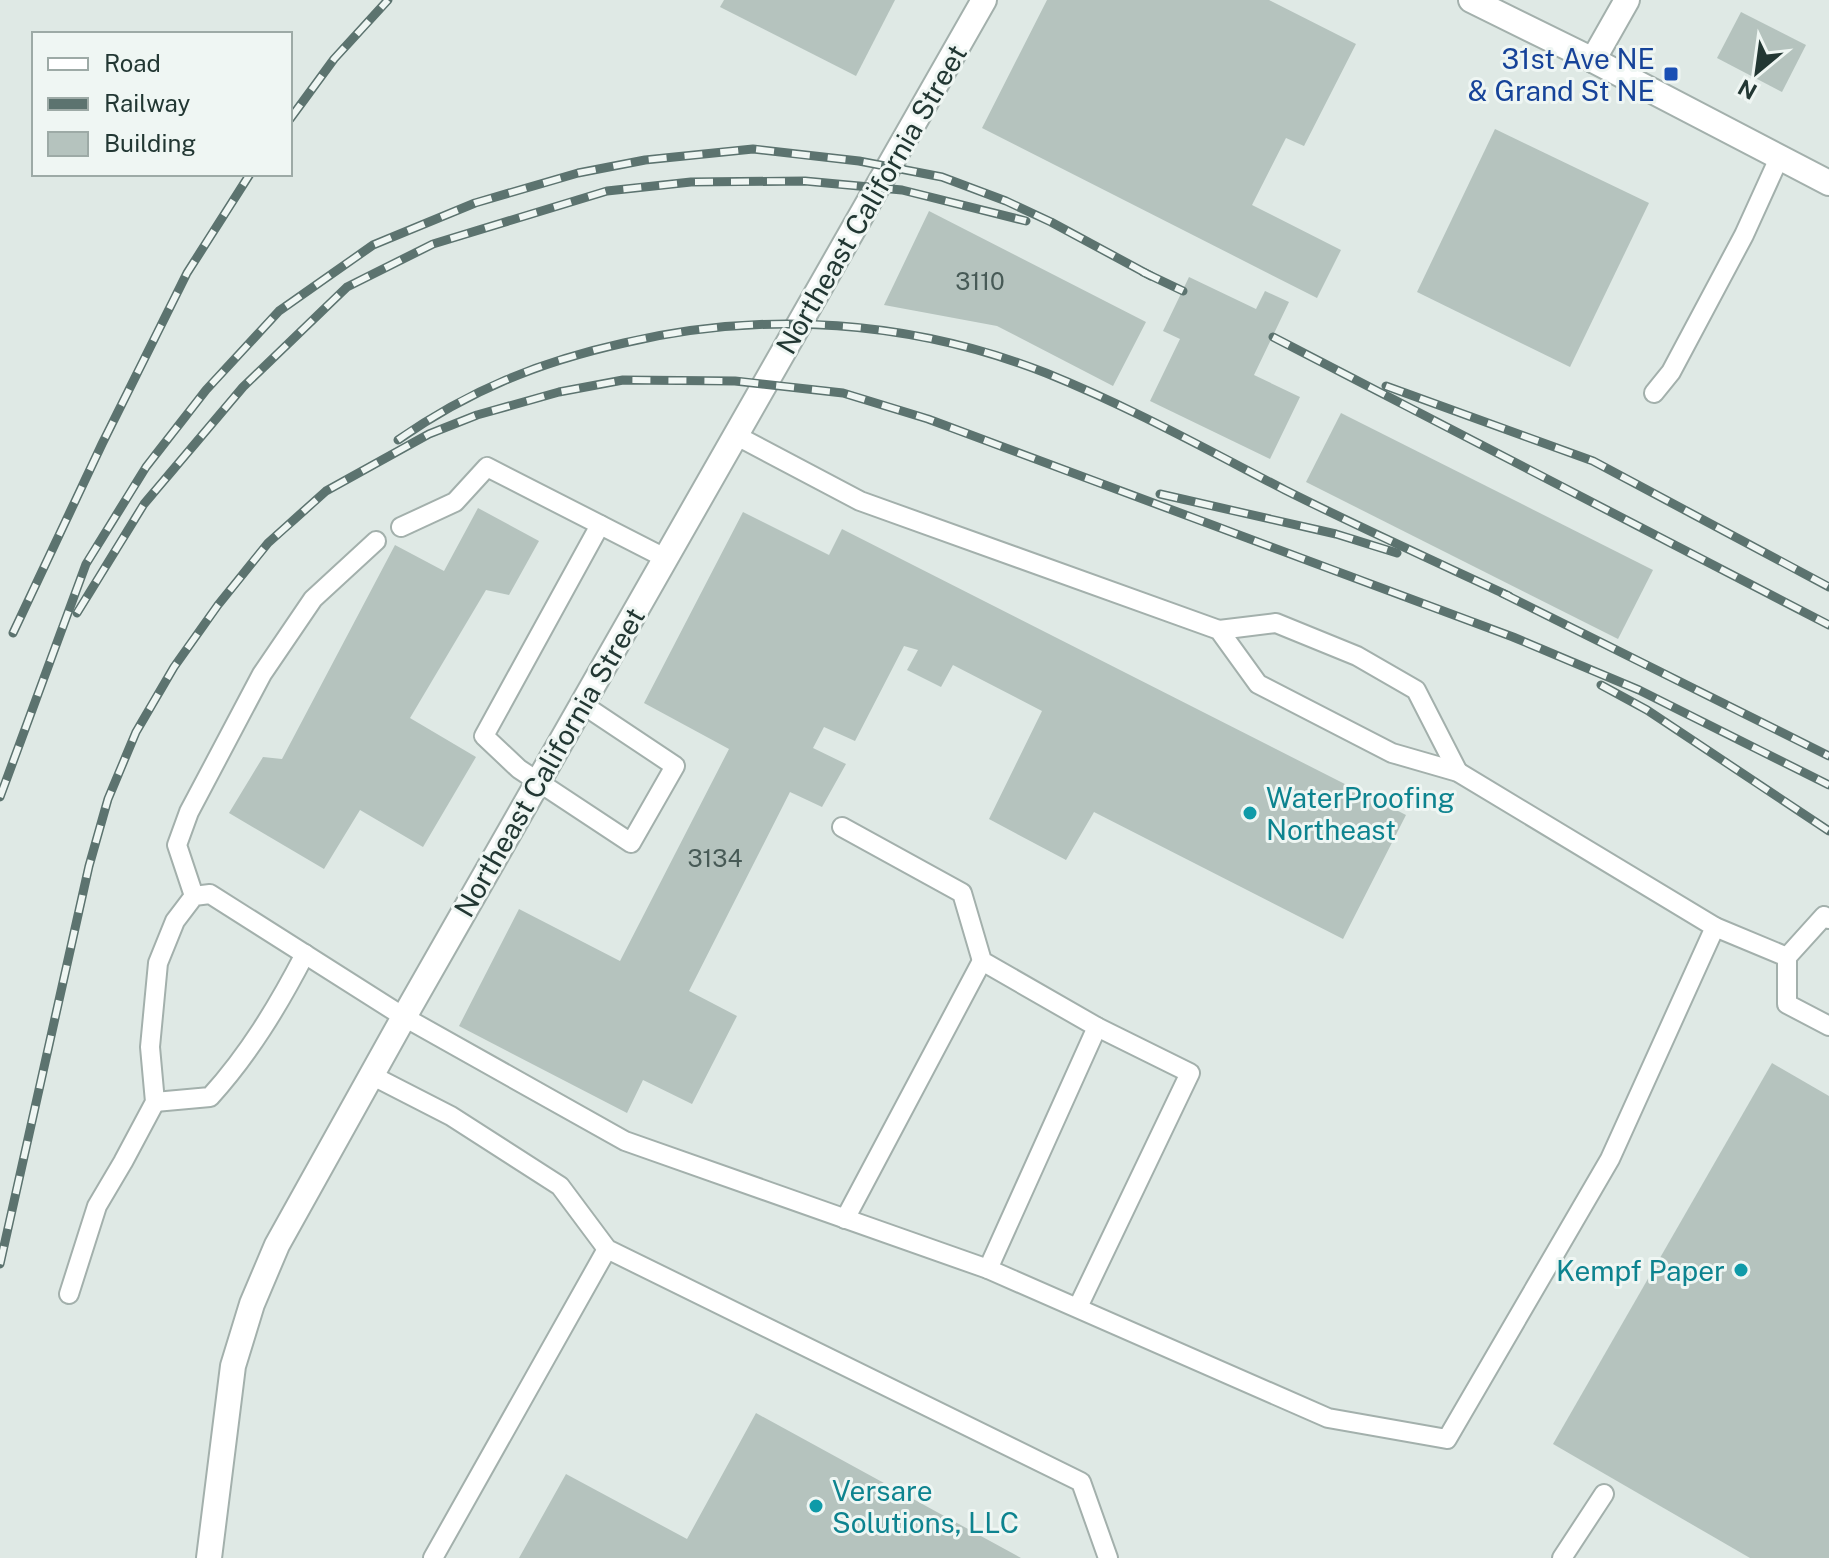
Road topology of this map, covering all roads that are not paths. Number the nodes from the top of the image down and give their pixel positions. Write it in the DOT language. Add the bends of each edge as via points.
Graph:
graph roads {
  1 [pos="984,0"];
  2 [pos="1471,0"];
  3 [pos="1627,0"];
  4 [pos="1593,60"];
  5 [pos="1779,158"];
  6 [pos="1829,183"];
  7 [pos="1654,393"];
  8 [pos="737,436"];
  9 [pos="600,525"];
  10 [pos="401,527"];
  11 [pos="376,541"];
  12 [pos="665,558"];
  13 [pos="1219,630"];
  14 [pos="582,704"];
  15 [pos="1458,772"];
  16 [pos="538,781"];
  17 [pos="842,827"];
  18 [pos="194,896"];
  19 [pos="1829,919"];
  20 [pos="1715,927"];
  21 [pos="305,954"];
  22 [pos="1787,957"];
  23 [pos="982,961"];
  24 [pos="404,1017"];
  25 [pos="1829,1026"];
  26 [pos="1097,1027"];
  27 [pos="371,1075"];
  28 [pos="155,1102"];
  29 [pos="845,1219"];
  30 [pos="607,1249"];
  31 [pos="988,1269"];
  32 [pos="69,1294"];
  33 [pos="1078,1307"];
  34 [pos="1604,1494"];
  35 [pos="209,1558"];
  36 [pos="433,1558"];
  37 [pos="1108,1558"];
  38 [pos="1562,1558"];
  1 -- 8 [label="street, Northeast California Street"];
  2 -- 4 [label="street"];
  3 -- 4 [label="street"];
  4 -- 5 [label="street"];
  5 -- 6 [label="street"];
  5 -- 7 [label="lane" via="1744,235 1671,372"];
  8 -- 12 [label="street, Northeast California Street"];
  8 -- 13 [label="lane" via="860,501"];
  9 -- 10 [label="lane" via="487,467 455,502"];
  9 -- 12 [label="lane"];
  9 -- 16 [label="lane" via="484,736"];
  11 -- 18 [label="lane" via="313,599 262,674 189,812 177,845"];
  12 -- 14 [label="street, Northeast California Street"];
  13 -- 15 [label="lane" via="1258,684 1392,753"];
  13 -- 15 [label="lane" via="1276,623 1357,656 1416,690"];
  14 -- 16 [label="street, Northeast California Street"];
  14 -- 16 [label="lane" via="675,766 631,843"];
  15 -- 20 [label="lane"];
  16 -- 24 [label="street, Northeast California Street"];
  17 -- 23 [label="lane" via="962,893"];
  18 -- 21 [label="lane" via="210,894"];
  18 -- 28 [label="lane" via="175,921 158,963 150,1047"];
  19 -- 22 [label="lane" via="1824,916"];
  20 -- 22 [label="lane"];
  20 -- 33 [label="lane" via="1610,1159 1447,1439 1328,1418"];
  21 -- 24 [label="lane"];
  21 -- 28 [label="lane" via="273,1015 210,1097"];
  22 -- 25 [label="lane" via="1787,1004"];
  23 -- 26 [label="lane"];
  23 -- 29 [label="lane"];
  24 -- 27 [label="street, Northeast California Street"];
  24 -- 29 [label="lane" via="625,1141"];
  26 -- 31 [label="lane"];
  26 -- 33 [label="lane" via="1190,1073"];
  27 -- 30 [label="lane" via="451,1116 560,1186"];
  27 -- 35 [label="street, Northeast California Street" via="277,1245 252,1304 233,1366"];
  28 -- 32 [label="lane" via="97,1206"];
  29 -- 31 [label="lane"];
  30 -- 36 [label="lane"];
  30 -- 37 [label="lane" via="1081,1482"];
  31 -- 33 [label="lane"];
  34 -- 38 [label="lane"];
}
